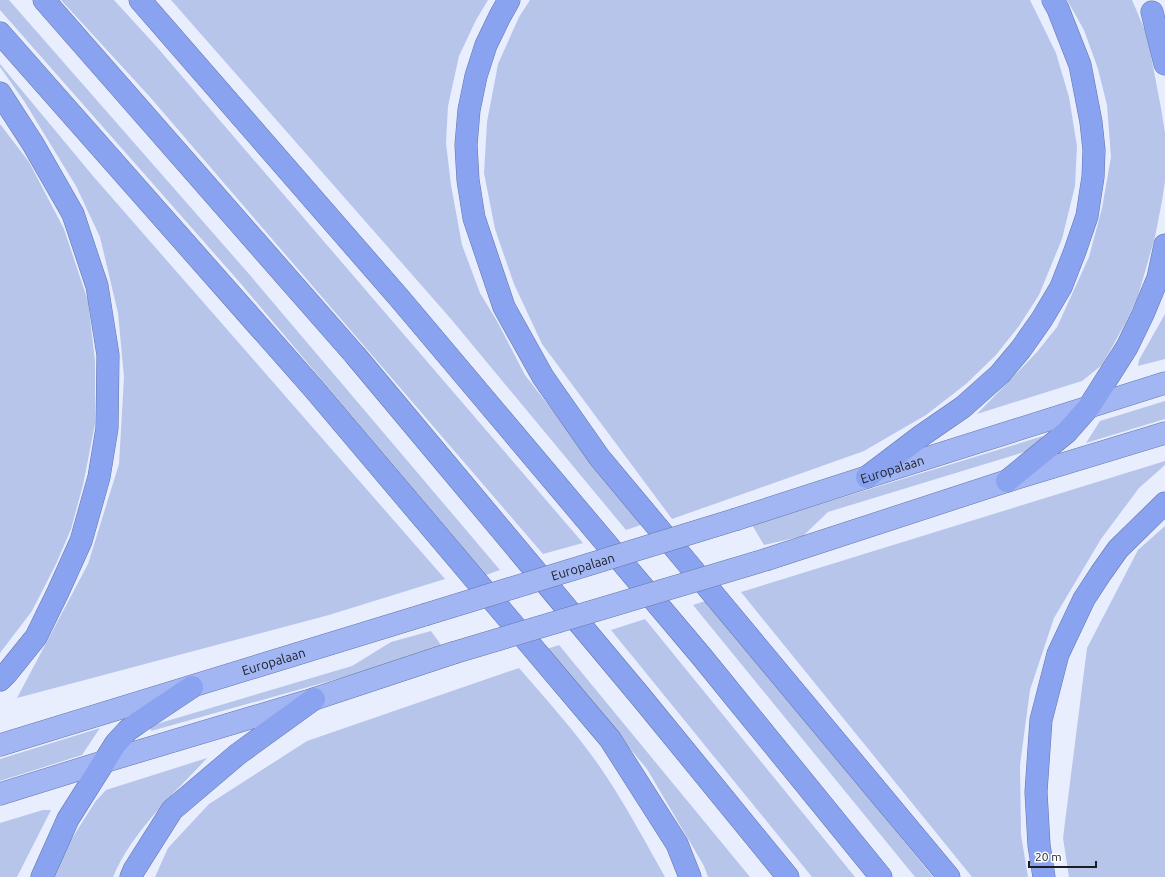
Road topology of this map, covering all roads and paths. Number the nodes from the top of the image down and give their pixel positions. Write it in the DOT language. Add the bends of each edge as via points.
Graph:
graph roads {
  1 [pos="44,0"];
  2 [pos="140,0"];
  3 [pos="509,0"];
  4 [pos="1053,0"];
  5 [pos="1148,6"];
  6 [pos="1165,31"];
  7 [pos="0,33"];
  8 [pos="1165,64"];
  9 [pos="0,93"];
  10 [pos="1165,245"];
  11 [pos="1165,383"];
  12 [pos="1089,407"];
  13 [pos="1165,433"];
  14 [pos="867,477"];
  15 [pos="1007,481"];
  16 [pos="1165,503"];
  17 [pos="0,680"];
  18 [pos="192,686"];
  19 [pos="314,699"];
  20 [pos="0,746"];
  21 [pos="103,762"];
  22 [pos="0,794"];
  23 [pos="42,877"];
  24 [pos="131,877"];
  25 [pos="690,877"];
  26 [pos="788,877"];
  27 [pos="881,877"];
  28 [pos="949,877"];
  29 [pos="1044,877"];
  1 -- 26 [label="highway" via="355,355"];
  2 -- 27 [label="highway" via="412,312 702,657"];
  3 -- 28 [label="highway" via="486,45 476,76 469,110 466,145 474,218 504,307 544,378 599,457"];
  4 -- 14 [label="highway" via="1080,65 1094,150 1087,216 1064,280 1042,319 1000,374 963,407"];
  5 -- 6 [label="highway"];
  5 -- 8 [label="highway"];
  7 -- 25 [label="highway" via="314,389 610,739 677,844"];
  9 -- 17 [label="highway" via="34,144 73,214 97,286 108,355 107,428 99,477 81,541 36,637"];
  10 -- 12 [label="highway" via="1158,278 1128,347"];
  11 -- 12 [label="highway, Europalaan"];
  12 -- 14 [label="highway, Europalaan"];
  12 -- 15 [label="highway" via="1067,432"];
  13 -- 15 [label="highway"];
  14 -- 18 [label="highway, Europalaan, bridge"];
  15 -- 19 [label="highway, bridge" via="768,559 453,653"];
  16 -- 29 [label="highway" via="1118,549 1084,599 1058,654 1041,720 1036,792"];
  18 -- 20 [label="highway, Europalaan"];
  18 -- 21 [label="highway" via="128,730"];
  19 -- 21 [label="highway"];
  19 -- 24 [label="highway" via="238,754 172,810"];
  21 -- 22 [label="highway"];
  21 -- 23 [label="highway" via="68,819"];
}
